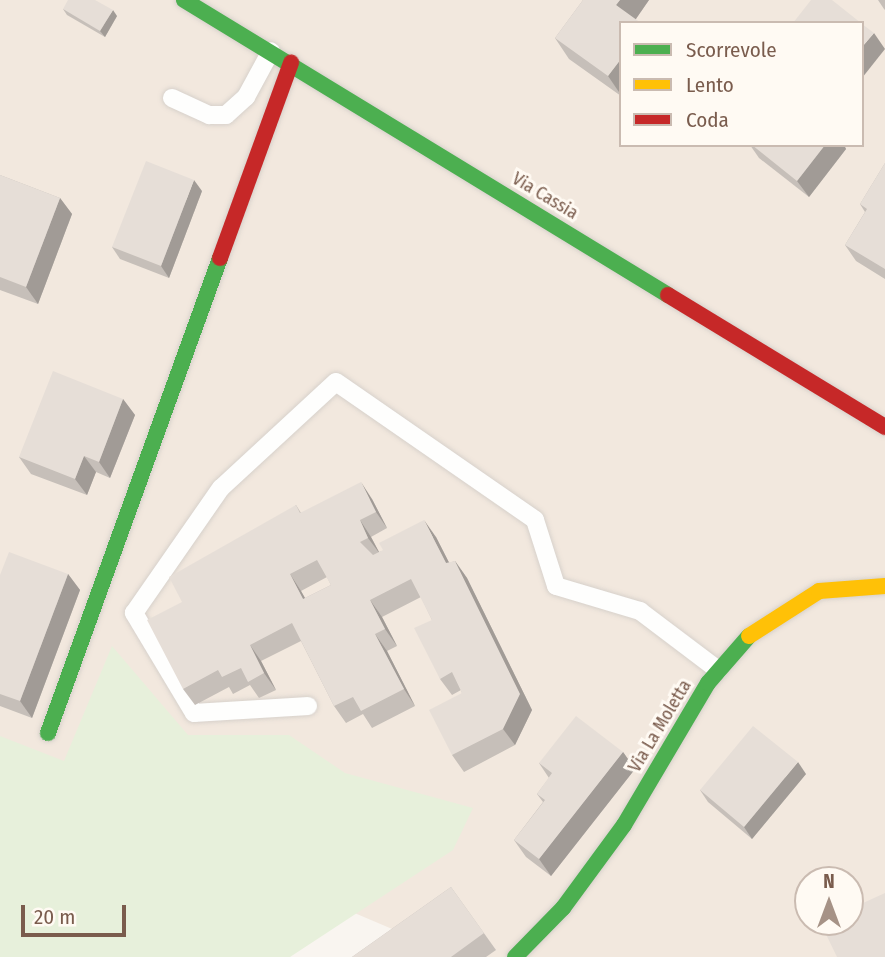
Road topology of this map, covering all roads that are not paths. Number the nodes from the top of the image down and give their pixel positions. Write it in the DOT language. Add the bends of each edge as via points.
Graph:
graph roads {
  1 [pos="184,0"];
  2 [pos="271,51"];
  3 [pos="291,63"];
  4 [pos="172,98"];
  5 [pos="885,427"];
  6 [pos="885,586"];
  7 [pos="718,670"];
  8 [pos="308,706"];
  9 [pos="48,733"];
  10 [pos="514,957"];
  1 -- 2 [label="street, Via Cassia"];
  2 -- 3 [label="street, Via Cassia"];
  2 -- 4 [label="lane" via="246,97 226,115 209,115"];
  3 -- 5 [label="street, Via Cassia"];
  3 -- 9 [label="street"];
  6 -- 7 [label="street, Via La Moletta" via="836,586 803,598 753,631"];
  7 -- 8 [label="lane" via="640,611 556,586 535,520 337,382 221,488 134,613 194,713"];
  7 -- 10 [label="street, Via La Moletta" via="624,825 563,908"];
}
